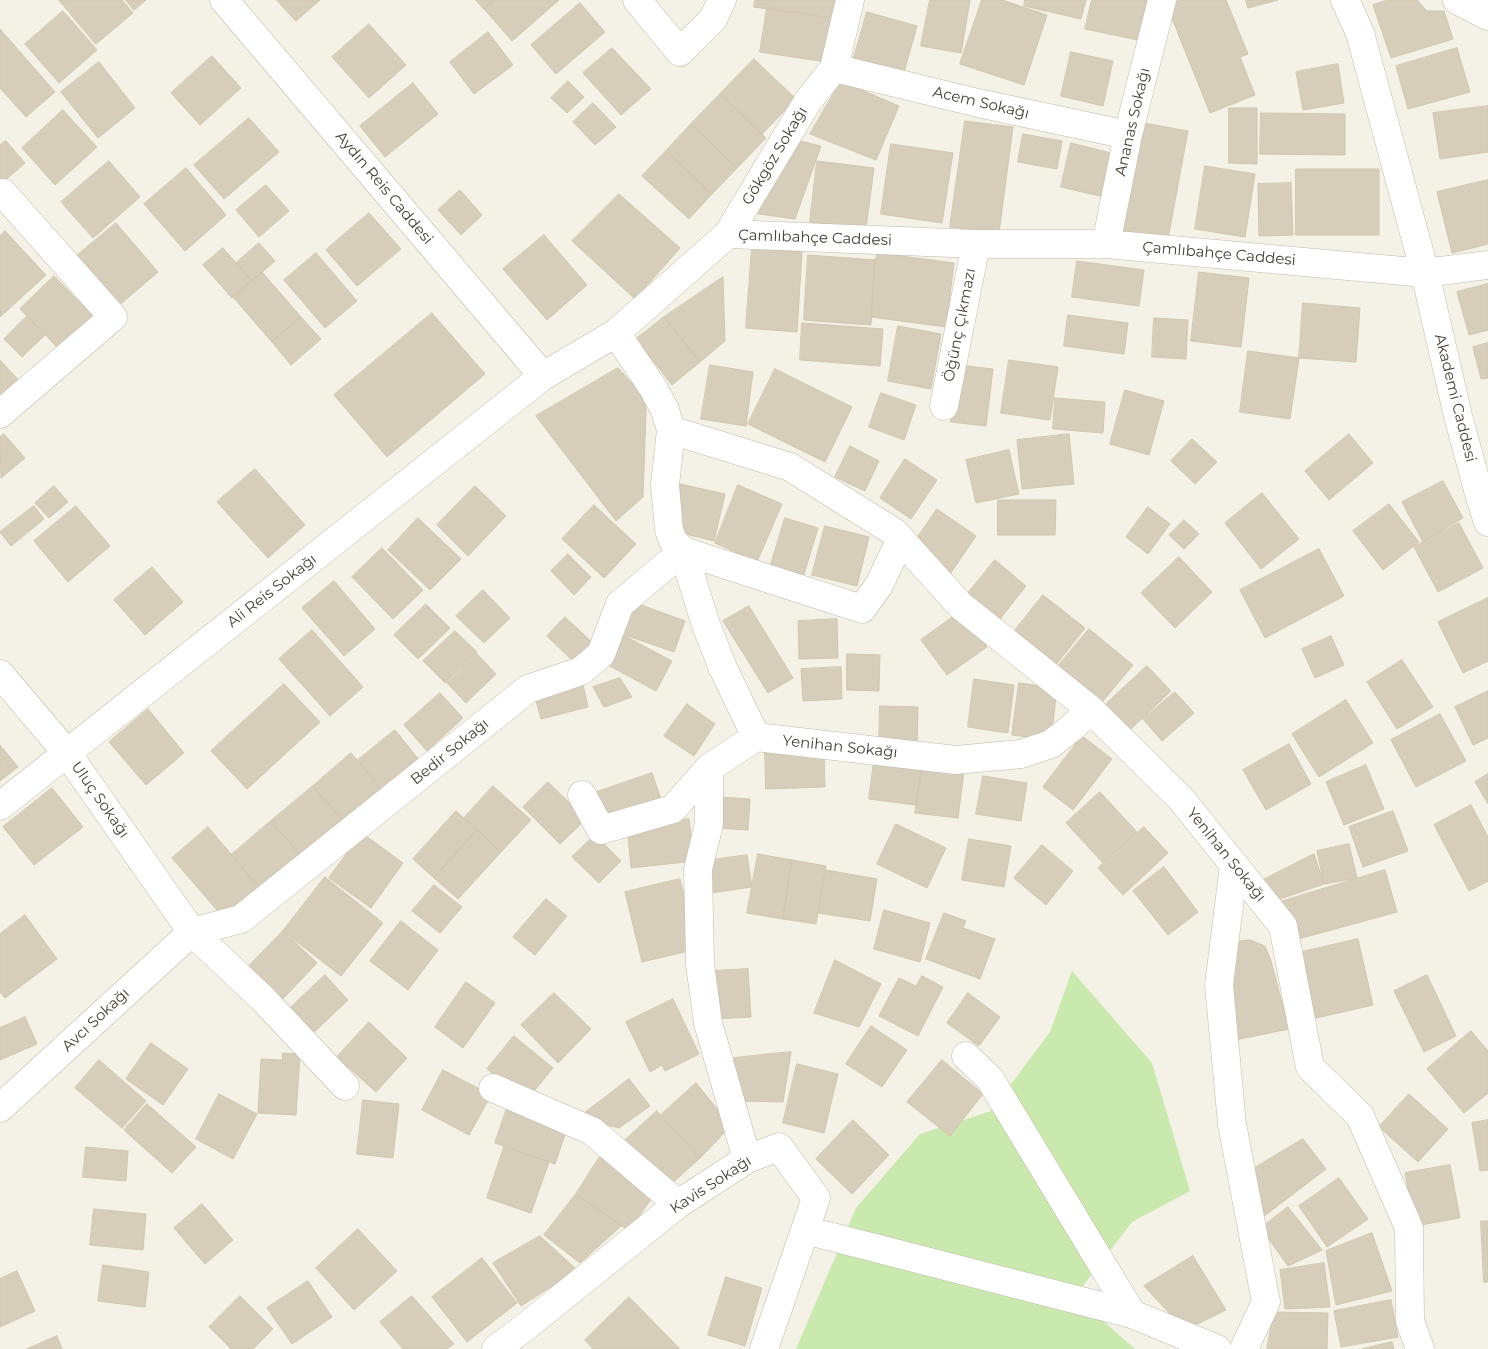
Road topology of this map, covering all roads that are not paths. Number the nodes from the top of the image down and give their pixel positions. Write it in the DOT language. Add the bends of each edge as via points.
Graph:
graph roads {
  1 [pos="224,0"];
  2 [pos="637,0"];
  3 [pos="722,0"];
  4 [pos="850,0"];
  5 [pos="1162,0"];
  6 [pos="1345,0"];
  7 [pos="1457,0"];
  8 [pos="1488,16"];
  9 [pos="834,68"];
  10 [pos="1128,135"];
  11 [pos="3,193"];
  12 [pos="728,234"];
  13 [pos="976,244"];
  14 [pos="1106,244"];
  15 [pos="1488,264"];
  16 [pos="1425,273"];
  17 [pos="616,334"];
  18 [pos="543,376"];
  19 [pos="944,406"];
  20 [pos="0,414"];
  21 [pos="671,430"];
  22 [pos="1485,506"];
  23 [pos="901,539"];
  24 [pos="683,551"];
  25 [pos="0,674"];
  26 [pos="1091,710"];
  27 [pos="756,737"];
  28 [pos="67,753"];
  29 [pos="709,768"];
  30 [pos="582,795"];
  31 [pos="0,806"];
  32 [pos="1234,865"];
  33 [pos="192,932"];
  34 [pos="966,1056"];
  35 [pos="345,1086"];
  36 [pos="493,1088"];
  37 [pos="0,1108"];
  38 [pos="747,1159"];
  39 [pos="678,1204"];
  40 [pos="805,1230"];
  41 [pos="1132,1314"];
  42 [pos="496,1349"];
  43 [pos="764,1349"];
  44 [pos="1217,1349"];
  45 [pos="1244,1349"];
  46 [pos="1420,1349"];
  1 -- 18 [label="street, Aydın Reis Caddesi"];
  2 -- 3 [label="street" via="680,52 712,19"];
  4 -- 9 [label="street, Gökgöz Sokağı"];
  5 -- 10 [label="street, Ananas Sokağı"];
  6 -- 16 [label="street" via="1360,33"];
  7 -- 8 [label="street"];
  9 -- 10 [label="street, Acem Sokağı"];
  9 -- 12 [label="street, Gökgöz Sokağı" via="808,102"];
  10 -- 14 [label="street, Ananas Sokağı"];
  11 -- 20 [label="street" via="112,317"];
  12 -- 13 [label="street, Çamlıbahçe Caddesi"];
  12 -- 17 [label="street, Gökgöz Sokağı"];
  13 -- 14 [label="street, Çamlıbahçe Caddesi"];
  13 -- 19 [label="street, Öğünç Çıkmazı"];
  14 -- 16 [label="street, Çamlıbahçe Caddesi"];
  15 -- 16 [label="street, Çamlıbahçe Caddesi"];
  16 -- 22 [label="street, Akademi Caddesi" via="1458,416"];
  17 -- 18 [label="street, Gökgöz Sokağı"];
  17 -- 21 [label="street" via="665,410"];
  18 -- 28 [label="street, Ali Reis Sokağı"];
  21 -- 23 [label="street" via="790,467"];
  21 -- 24 [label="street" via="665,485 668,521 673,540"];
  23 -- 24 [label="street" via="879,585 862,609"];
  23 -- 26 [label="street" via="960,605"];
  24 -- 27 [label="street" via="722,668"];
  24 -- 33 [label="street, Bedir Sokağı" via="620,604 601,654 581,671 528,689 241,919"];
  25 -- 28 [label="street, Uluç Sokağı"];
  26 -- 27 [label="street, Yenihan Sokağı" via="1051,744 1021,754 956,760"];
  26 -- 32 [label="street, Yenihan Sokağı" via="1182,800"];
  27 -- 29 [label="street"];
  28 -- 31 [label="street, Ali Reis Sokağı"];
  28 -- 33 [label="street, Uluç Sokağı"];
  29 -- 30 [label="street" via="673,809 601,830"];
  29 -- 38 [label="street" via="709,824 698,869 700,964 708,1023"];
  32 -- 45 [label="street" via="1219,985 1232,1124 1266,1302"];
  32 -- 46 [label="street, Yenihan Sokağı" via="1283,926 1310,1067 1360,1116 1409,1228 1410,1321"];
  33 -- 35 [label="street, Uluç Sokağı" via="263,999"];
  33 -- 37 [label="street, Avcı Sokağı"];
  34 -- 41 [label="street" via="990,1079"];
  36 -- 39 [label="street" via="592,1131"];
  38 -- 39 [label="street, Kavis Sokağı"];
  38 -- 40 [label="street, Kavis Sokağı" via="779,1147 816,1198"];
  39 -- 42 [label="street, Kavis Sokağı"];
  40 -- 41 [label="street"];
  40 -- 43 [label="street, Kavis Sokağı"];
  41 -- 44 [label="street"];
}
